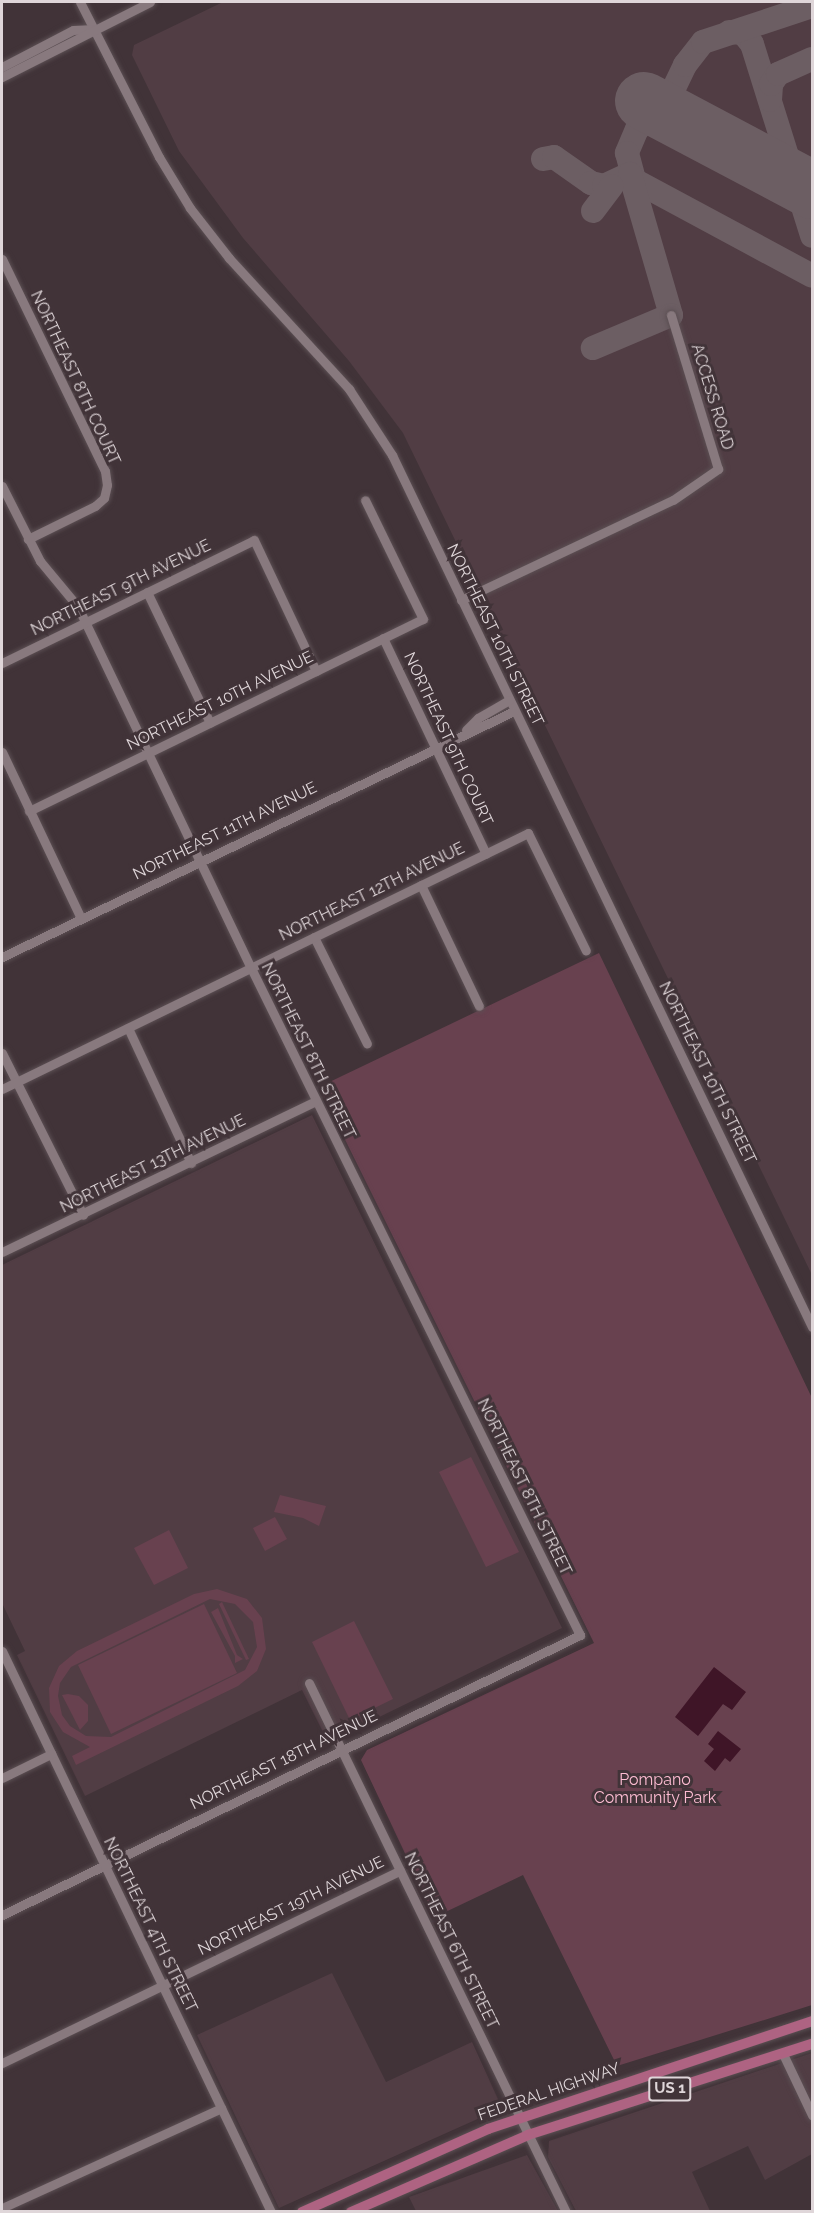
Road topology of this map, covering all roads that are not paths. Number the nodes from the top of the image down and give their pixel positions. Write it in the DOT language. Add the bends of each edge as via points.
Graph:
graph roads {
  1 [pos="80,2"];
  2 [pos="150,2"];
  3 [pos="94,29"];
  4 [pos="2,67"];
  5 [pos="2,77"];
  6 [pos="2,259"];
  7 [pos="671,315"];
  8 [pos="2,486"];
  9 [pos="365,500"];
  10 [pos="28,539"];
  11 [pos="147,592"];
  12 [pos="461,600"];
  13 [pos="85,621"];
  14 [pos="383,638"];
  15 [pos="2,663"];
  16 [pos="316,671"];
  17 [pos="509,700"];
  18 [pos="514,711"];
  19 [pos="210,723"];
  20 [pos="462,734"];
  21 [pos="434,746"];
  22 [pos="2,752"];
  23 [pos="147,754"];
  24 [pos="30,811"];
  25 [pos="486,854"];
  26 [pos="199,861"];
  27 [pos="421,885"];
  28 [pos="81,918"];
  29 [pos="314,937"];
  30 [pos="586,951"];
  31 [pos="2,957"];
  32 [pos="251,968"];
  33 [pos="479,1006"];
  34 [pos="128,1028"];
  35 [pos="367,1044"];
  36 [pos="2,1053"];
  37 [pos="16,1082"];
  38 [pos="2,1089"];
  39 [pos="316,1101"];
  40 [pos="191,1163"];
  41 [pos="83,1215"];
  42 [pos="2,1252"];
  43 [pos="813,1327"];
  44 [pos="580,1635"];
  45 [pos="3,1657"];
  46 [pos="309,1683"];
  47 [pos="341,1749"];
  48 [pos="51,1754"];
  49 [pos="2,1778"];
  50 [pos="106,1868"];
  51 [pos="400,1871"];
  52 [pos="2,1915"];
  53 [pos="162,1985"];
  54 [pos="813,2021"];
  55 [pos="813,2044"];
  56 [pos="783,2054"];
  57 [pos="2,2064"];
  58 [pos="221,2108"];
  59 [pos="813,2115"];
  60 [pos="519,2117"];
  61 [pos="528,2135"];
  62 [pos="39,2194"];
  63 [pos="2,2208"];
  64 [pos="10,2211"];
  65 [pos="271,2211"];
  66 [pos="302,2211"];
  67 [pos="351,2211"];
  68 [pos="566,2211"];
  1 -- 3 [label="street, NORTHEAST 10TH STREET"];
  2 -- 3 [label="street"];
  3 -- 4 [label="street" via="73,30"];
  3 -- 5 [label="street"];
  3 -- 12 [label="street, NORTHEAST 10TH STREET" via="159,157 190,208 229,258 349,389 392,455"];
  6 -- 10 [label="street, NORTHEAST 8TH COURT" via="105,471 107,485 104,498 95,506"];
  7 -- 12 [label="street, ACCESS ROAD" via="718,469 673,500"];
  8 -- 10 [label="street, NORTHEAST 8TH STREET"];
  9 -- 14 [label="street, NORTHEAST 10TH AVENUE" via="423,619"];
  10 -- 13 [label="street, NORTHEAST 8TH STREET"];
  11 -- 13 [label="street, NORTHEAST 9TH AVENUE"];
  11 -- 16 [label="street, NORTHEAST 9TH AVENUE" via="254,540"];
  11 -- 19 [label="street"];
  12 -- 17 [label="street, NORTHEAST 10TH STREET"];
  13 -- 15 [label="street, NORTHEAST 9TH AVENUE"];
  13 -- 23 [label="street, NORTHEAST 8TH STREET"];
  14 -- 16 [label="street, NORTHEAST 10TH AVENUE"];
  14 -- 21 [label="street, NORTHEAST 9TH COURT"];
  16 -- 19 [label="street, NORTHEAST 10TH AVENUE"];
  17 -- 18 [label="street, NORTHEAST 10TH STREET"];
  17 -- 20 [label="street, NORTHEAST 11TH AVENUE" via="478,718"];
  18 -- 20 [label="street, NORTHEAST 11TH AVENUE"];
  18 -- 43 [label="street, NORTHEAST 10TH STREET"];
  19 -- 23 [label="street, NORTHEAST 10TH AVENUE"];
  20 -- 21 [label="street, NORTHEAST 11TH AVENUE"];
  21 -- 25 [label="street, NORTHEAST 9TH COURT"];
  21 -- 26 [label="street, NORTHEAST 11TH AVENUE"];
  22 -- 24 [label="street"];
  23 -- 24 [label="street, NORTHEAST 10TH AVENUE"];
  23 -- 26 [label="street, NORTHEAST 8TH STREET"];
  24 -- 28 [label="street"];
  25 -- 27 [label="street, NORTHEAST 12TH AVENUE"];
  25 -- 30 [label="street, NORTHEAST 12TH AVENUE" via="528,833"];
  26 -- 28 [label="street, NORTHEAST 11TH AVENUE"];
  26 -- 32 [label="street, NORTHEAST 8TH STREET"];
  27 -- 29 [label="street, NORTHEAST 12TH AVENUE"];
  27 -- 33 [label="street"];
  28 -- 31 [label="street, NORTHEAST 11TH AVENUE"];
  29 -- 32 [label="street, NORTHEAST 12TH AVENUE"];
  29 -- 35 [label="street"];
  32 -- 34 [label="street, NORTHEAST 12TH AVENUE"];
  32 -- 39 [label="street, NORTHEAST 8TH STREET"];
  34 -- 37 [label="street, NORTHEAST 12TH AVENUE"];
  34 -- 40 [label="street"];
  36 -- 37 [label="street"];
  37 -- 38 [label="street, NORTHEAST 12TH AVENUE"];
  37 -- 41 [label="street"];
  39 -- 40 [label="street, NORTHEAST 13TH AVENUE"];
  39 -- 44 [label="street, NORTHEAST 8TH STREET"];
  40 -- 41 [label="street, NORTHEAST 13TH AVENUE"];
  41 -- 42 [label="street, NORTHEAST 13TH AVENUE"];
  44 -- 47 [label="street, NORTHEAST 18TH AVENUE"];
  45 -- 48 [label="street, NORTHEAST 4TH STREET"];
  46 -- 47 [label="street, NORTHEAST 6TH STREET"];
  47 -- 50 [label="street, NORTHEAST 18TH AVENUE"];
  47 -- 51 [label="street, NORTHEAST 6TH STREET"];
  48 -- 49 [label="street"];
  48 -- 50 [label="street, NORTHEAST 4TH STREET"];
  50 -- 52 [label="street, NORTHEAST 18TH AVENUE"];
  50 -- 53 [label="street, NORTHEAST 4TH STREET"];
  51 -- 53 [label="street, NORTHEAST 19TH AVENUE"];
  51 -- 60 [label="street, NORTHEAST 6TH STREET"];
  53 -- 57 [label="street, NORTHEAST 19TH AVENUE"];
  53 -- 58 [label="street, NORTHEAST 4TH STREET"];
  54 -- 60 [label="main road, FEDERAL HIGHWAY / US 1"];
  55 -- 56 [label="main road, FEDERAL HIGHWAY / US 1"];
  56 -- 59 [label="street"];
  56 -- 61 [label="main road, FEDERAL HIGHWAY / US 1"];
  58 -- 62 [label="street"];
  58 -- 65 [label="street, NORTHEAST 4TH STREET"];
  60 -- 61 [label="street, NORTHEAST 6TH STREET"];
  60 -- 66 [label="main road, FEDERAL HIGHWAY / US 1" via="395,2167"];
  61 -- 67 [label="main road, FEDERAL HIGHWAY / US 1"];
  61 -- 68 [label="street, NORTHEAST 6TH STREET"];
  62 -- 63 [label="street"];
  62 -- 64 [label="street"];
}
